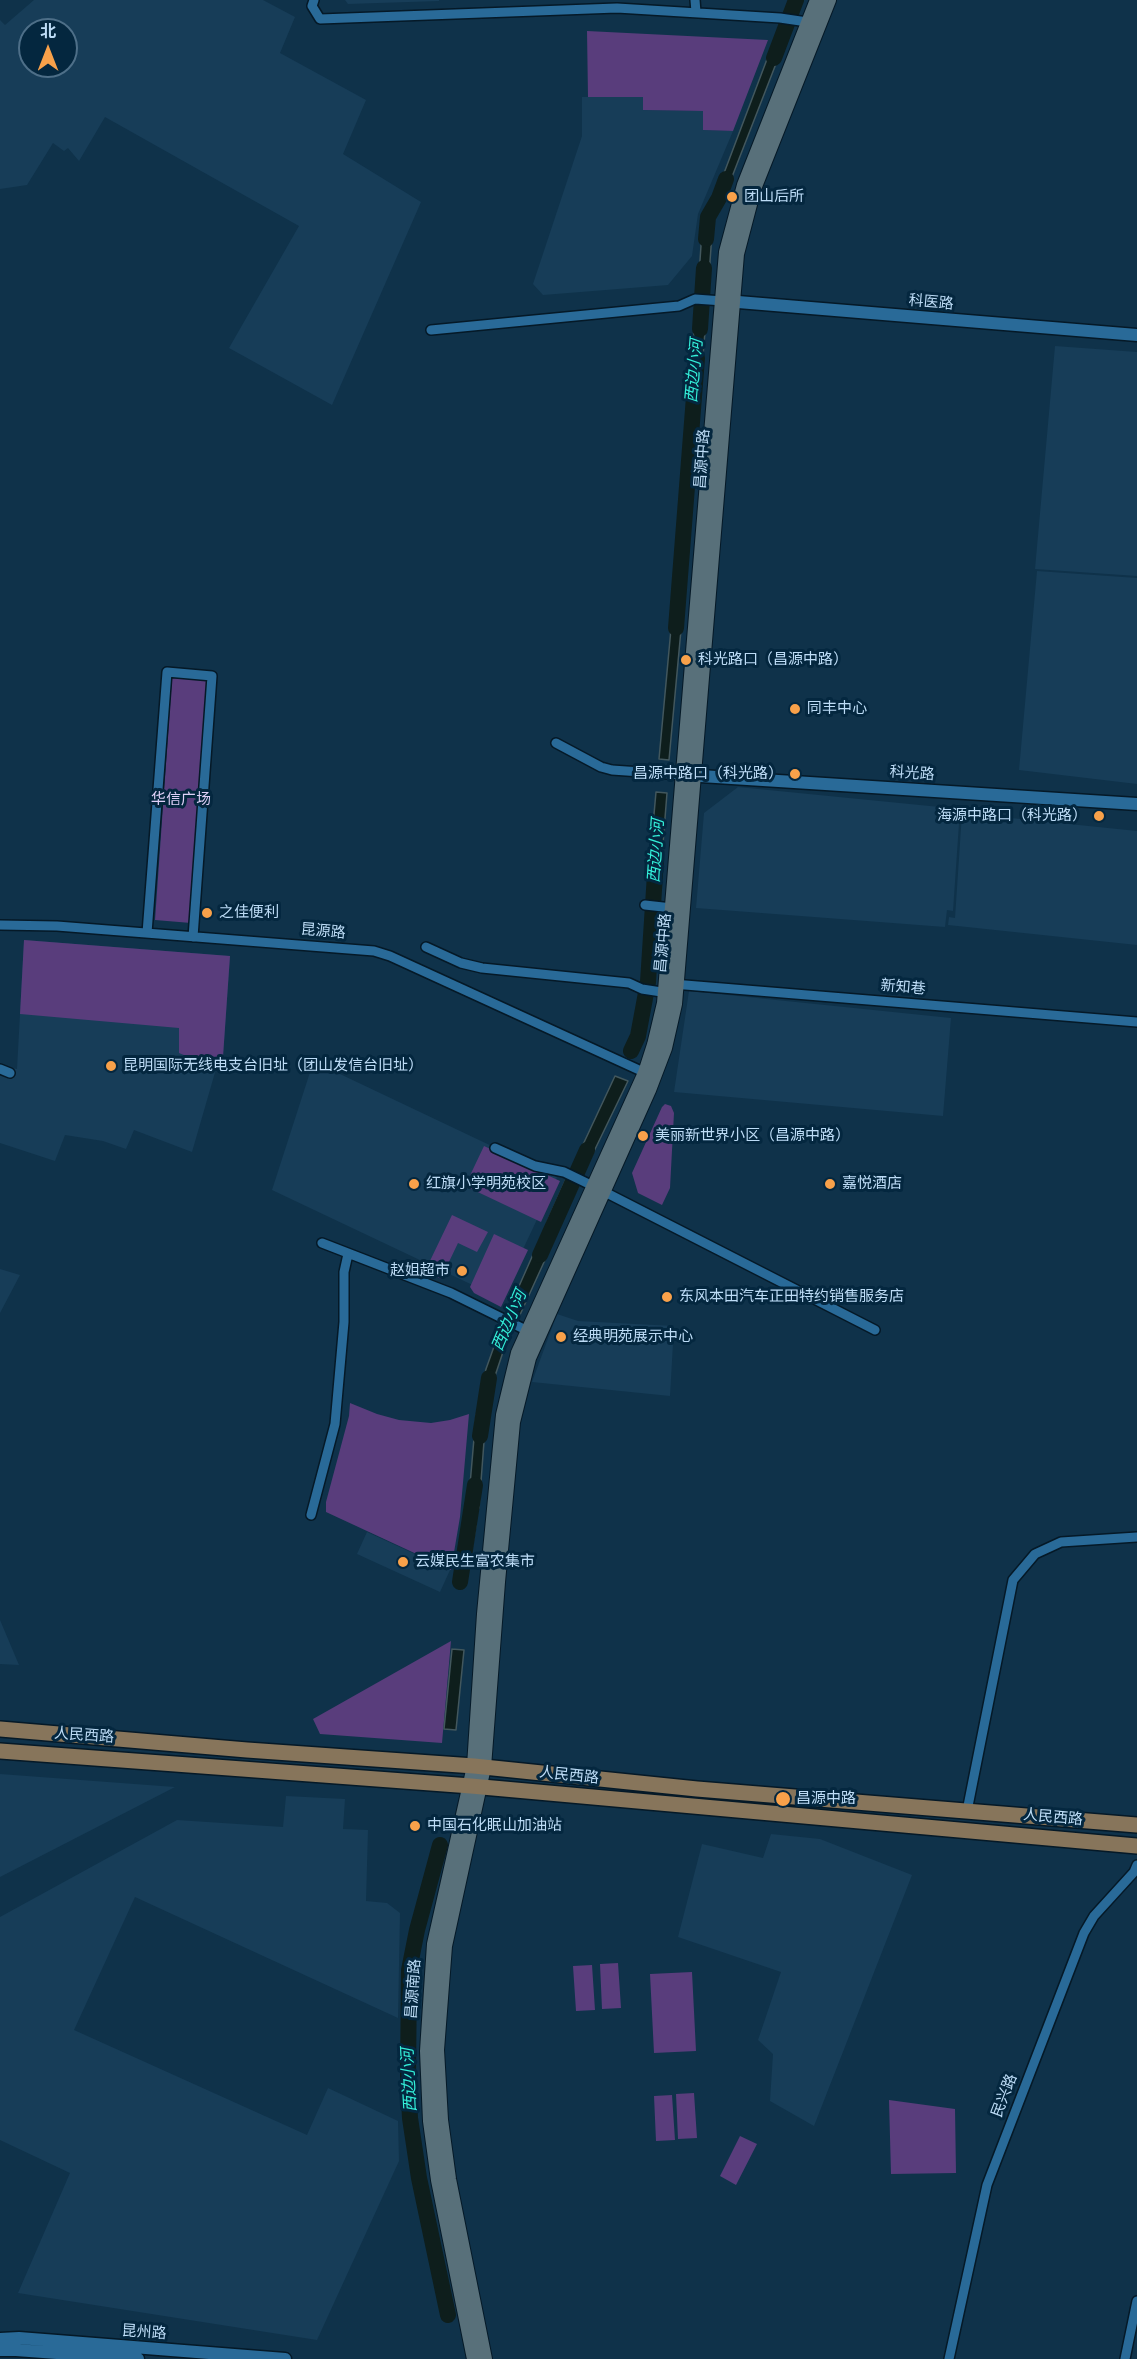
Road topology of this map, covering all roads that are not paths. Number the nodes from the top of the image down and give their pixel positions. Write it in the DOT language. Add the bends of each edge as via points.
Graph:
graph roads {
  1 [pos="314,0"];
  2 [pos="695,0"];
  3 [pos="817,0"];
  4 [pos="829,0"];
  5 [pos="696,12"];
  6 [pos="814,23"];
  7 [pos="728,301"];
  8 [pos="432,330"];
  9 [pos="1137,335"];
  10 [pos="556,743"];
  11 [pos="690,775"];
  12 [pos="1137,804"];
  13 [pos="645,905"];
  14 [pos="670,908"];
  15 [pos="0,926"];
  16 [pos="147,933"];
  17 [pos="193,937"];
  18 [pos="426,947"];
  19 [pos="671,988"];
  20 [pos="1137,1022"];
  21 [pos="0,1069"];
  22 [pos="10,1073"];
  23 [pos="645,1073"];
  24 [pos="495,1148"];
  25 [pos="594,1187"];
  26 [pos="322,1243"];
  27 [pos="348,1254"];
  28 [pos="875,1330"];
  29 [pos="529,1332"];
  30 [pos="311,1515"];
  31 [pos="1137,1537"];
  32 [pos="0,1730"];
  33 [pos="0,1751"];
  34 [pos="479,1767"];
  35 [pos="476,1786"];
  36 [pos="967,1810"];
  37 [pos="1137,1825"];
  38 [pos="1137,1846"];
  39 [pos="1137,1865"];
  40 [pos="1137,2301"];
  41 [pos="0,2339"];
  42 [pos="0,2350"];
  43 [pos="138,2359"];
  44 [pos="285,2359"];
  45 [pos="474,2359"];
  46 [pos="485,2359"];
  47 [pos="949,2359"];
  48 [pos="1125,2359"];
  1 -- 5 [label="street" via="312,6 320,19 599,8"];
  2 -- 5 [label="street"];
  3 -- 6 [label="main road, 昌源中路"];
  4 -- 6 [label="main road, 昌源中路"];
  5 -- 6 [label="street"];
  6 -- 7 [label="main road, 昌源中路" via="746,214"];
  7 -- 8 [label="street" via="695,300 679,306"];
  7 -- 9 [label="street, 科医路"];
  7 -- 11 [label="main road, 昌源中路"];
  10 -- 11 [label="street" via="601,767"];
  11 -- 12 [label="street, 科光路"];
  11 -- 14 [label="main road, 昌源中路"];
  11 -- 19 [label="main road, 昌源中路"];
  13 -- 14 [label="street"];
  14 -- 19 [label="main road, 昌源中路"];
  15 -- 16 [label="street, 昆源路"];
  16 -- 17 [label="street, 昆源路"];
  16 -- 17 [label="street" via="167,672 212,676"];
  17 -- 23 [label="street, 昆源路" via="374,951"];
  18 -- 19 [label="street, 新知巷" via="470,966 629,983 642,989"];
  19 -- 20 [label="street, 新知巷"];
  19 -- 23 [label="main road, 昌源中路" via="665,1048"];
  21 -- 22 [label="street"];
  23 -- 25 [label="main road, 昌源中路"];
  24 -- 25 [label="street"];
  25 -- 28 [label="street"];
  25 -- 29 [label="main road, 昌源中路"];
  26 -- 27 [label="street"];
  27 -- 29 [label="street" via="451,1293"];
  27 -- 30 [label="street" via="335,1424"];
  29 -- 34 [label="main road, 昌源中路" via="510,1380 503,1415 484,1618"];
  31 -- 36 [label="street" via="1061,1542 1035,1554 1013,1580"];
  32 -- 34 [label="main road, 人民西路"];
  33 -- 35 [label="main road, 人民西路"];
  34 -- 35 [label="main road, 昌源南路"];
  34 -- 36 [label="main road, 人民西路"];
  35 -- 38 [label="main road, 人民西路"];
  35 -- 45 [label="main road, 昌源南路" via="434,1944 426,2051 438,2180"];
  35 -- 46 [label="main road, 昌源南路" via="445,1946 437,2050 449,2179"];
  36 -- 37 [label="main road, 人民西路"];
  39 -- 47 [label="street, 民兴路" via="1084,1933 992,2174 973,2242"];
  40 -- 48 [label="street"];
  41 -- 44 [label="street, 昆州路"];
  42 -- 43 [label="street, 昆州路"];
}
